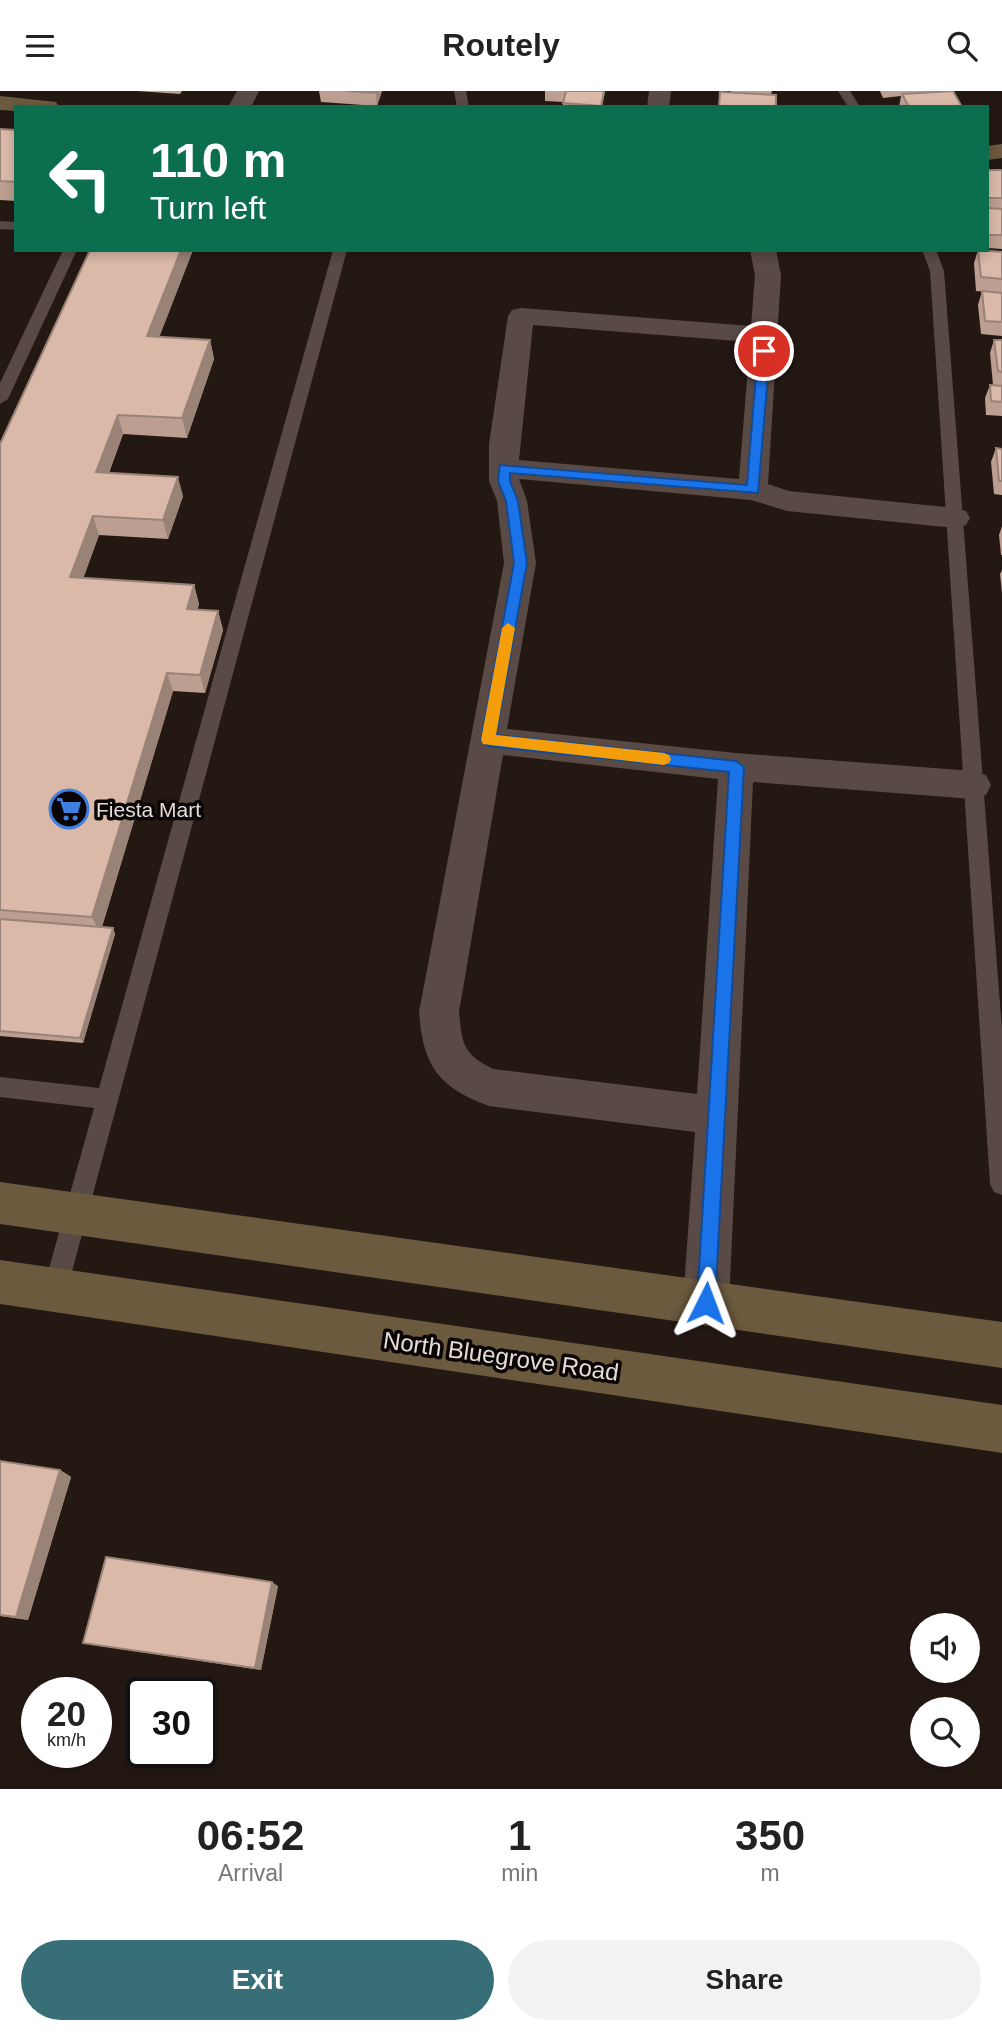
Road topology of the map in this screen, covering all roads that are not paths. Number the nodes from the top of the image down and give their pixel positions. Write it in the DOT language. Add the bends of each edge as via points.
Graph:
graph roads {
  1 [pos="0,103"];
  2 [pos="24,105"];
  3 [pos="69,252"];
  4 [pos="339,252"];
  5 [pos="763,252"];
  6 [pos="930,252"];
  7 [pos="765,335"];
  8 [pos="0,399"];
  9 [pos="504,468"];
  10 [pos="753,490"];
  11 [pos="954,518"];
  12 [pos="488,740"];
  13 [pos="736,767"];
  14 [pos="973,785"];
  15 [pos="0,1087"];
  16 [pos="109,1099"];
  17 [pos="717,1116"];
  18 [pos="1002,1184"];
  19 [pos="0,1203"];
  20 [pos="76,1214"];
  21 [pos="0,1282"];
  22 [pos="55,1290"];
  23 [pos="706,1303"];
  24 [pos="1002,1345"];
  25 [pos="1002,1429"];
  1 -- 2 [label="main road"];
  3 -- 8 [label="lane"];
  4 -- 16 [label="lane"];
  5 -- 7 [label="street" via="768,275"];
  6 -- 11 [label="lane" via="937,271"];
  7 -- 9 [label="street" via="521,316"];
  7 -- 10 [label="street"];
  9 -- 10 [label="street"];
  9 -- 12 [label="street" via="520,563"];
  10 -- 11 [label="street" via="787,501"];
  11 -- 14 [label="lane"];
  12 -- 13 [label="street"];
  12 -- 17 [label="street" via="439,1011 446,1059 489,1087"];
  13 -- 14 [label="street"];
  13 -- 17 [label="street"];
  14 -- 18 [label="lane"];
  15 -- 16 [label="lane"];
  16 -- 20 [label="lane"];
  17 -- 23 [label="street"];
  19 -- 20 [label="main road"];
  20 -- 22 [label="lane"];
  20 -- 23 [label="main road"];
  21 -- 22 [label="main road, North Bluegrove Road"];
  22 -- 25 [label="main road, North Bluegrove Road"];
  23 -- 24 [label="main road"];
}
